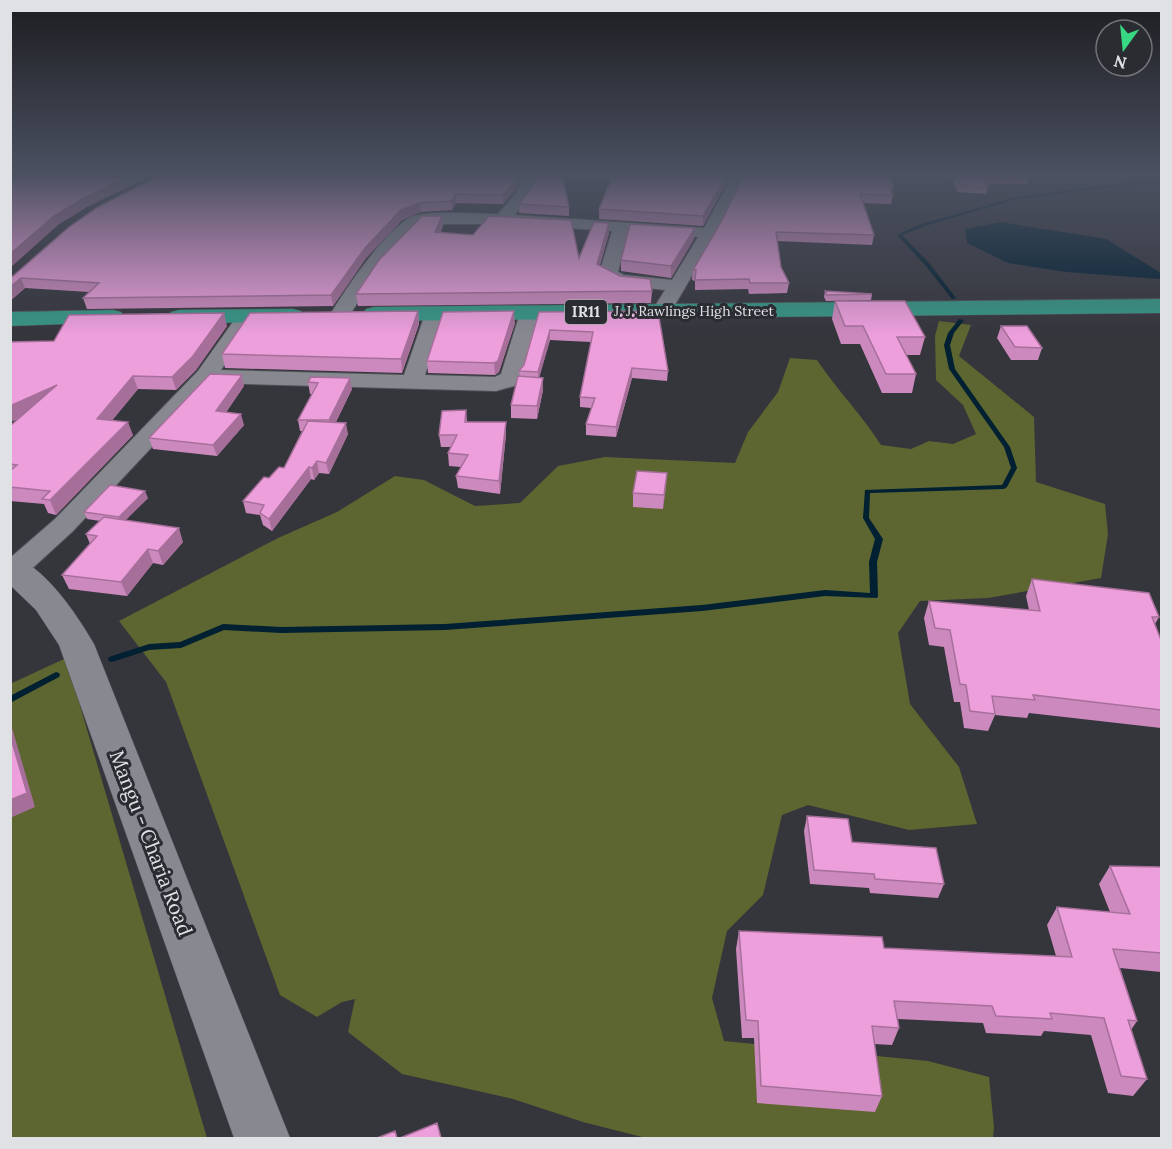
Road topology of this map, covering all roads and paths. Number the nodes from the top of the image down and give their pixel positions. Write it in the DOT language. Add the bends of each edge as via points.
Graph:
graph roads {
  1 [pos="406,229"];
  2 [pos="621,229"];
  3 [pos="645,229"];
  4 [pos="711,229"];
  5 [pos="709,233"];
  6 [pos="677,286"];
  7 [pos="1161,306"];
  8 [pos="662,311"];
  9 [pos="530,313"];
  10 [pos="435,314"];
  11 [pos="340,315"];
  12 [pos="246,316"];
  13 [pos="138,317"];
  14 [pos="161,317"];
  15 [pos="10,319"];
  16 [pos="206,376"];
  17 [pos="412,382"];
  18 [pos="13,567"];
  19 [pos="262,1138"];
  1 -- 11 [label="street" via="352,292"];
  2 -- 6 [label="street" via="608,273 620,280"];
  3 -- 5 [label="street"];
  4 -- 5 [label="street"];
  5 -- 6 [label="street"];
  6 -- 8 [label="street"];
  7 -- 8 [label="main road, J. J. Rawlings High Street / IR11"];
  8 -- 9 [label="main road, J. J. Rawlings High Street / IR11"];
  9 -- 10 [label="main road, J. J. Rawlings High Street / IR11"];
  9 -- 17 [label="street" via="506,381"];
  10 -- 11 [label="main road, J. J. Rawlings High Street / IR11"];
  10 -- 17 [label="street"];
  11 -- 12 [label="main road, J. J. Rawlings High Street / IR11"];
  12 -- 14 [label="main road, J. J. Rawlings High Street / IR11"];
  12 -- 16 [label="street"];
  13 -- 15 [label="main road"];
  16 -- 17 [label="street"];
  16 -- 18 [label="street" via="64,525"];
  18 -- 19 [label="street, Mangu - Charia Road" via="48,602 76,644"];
}
